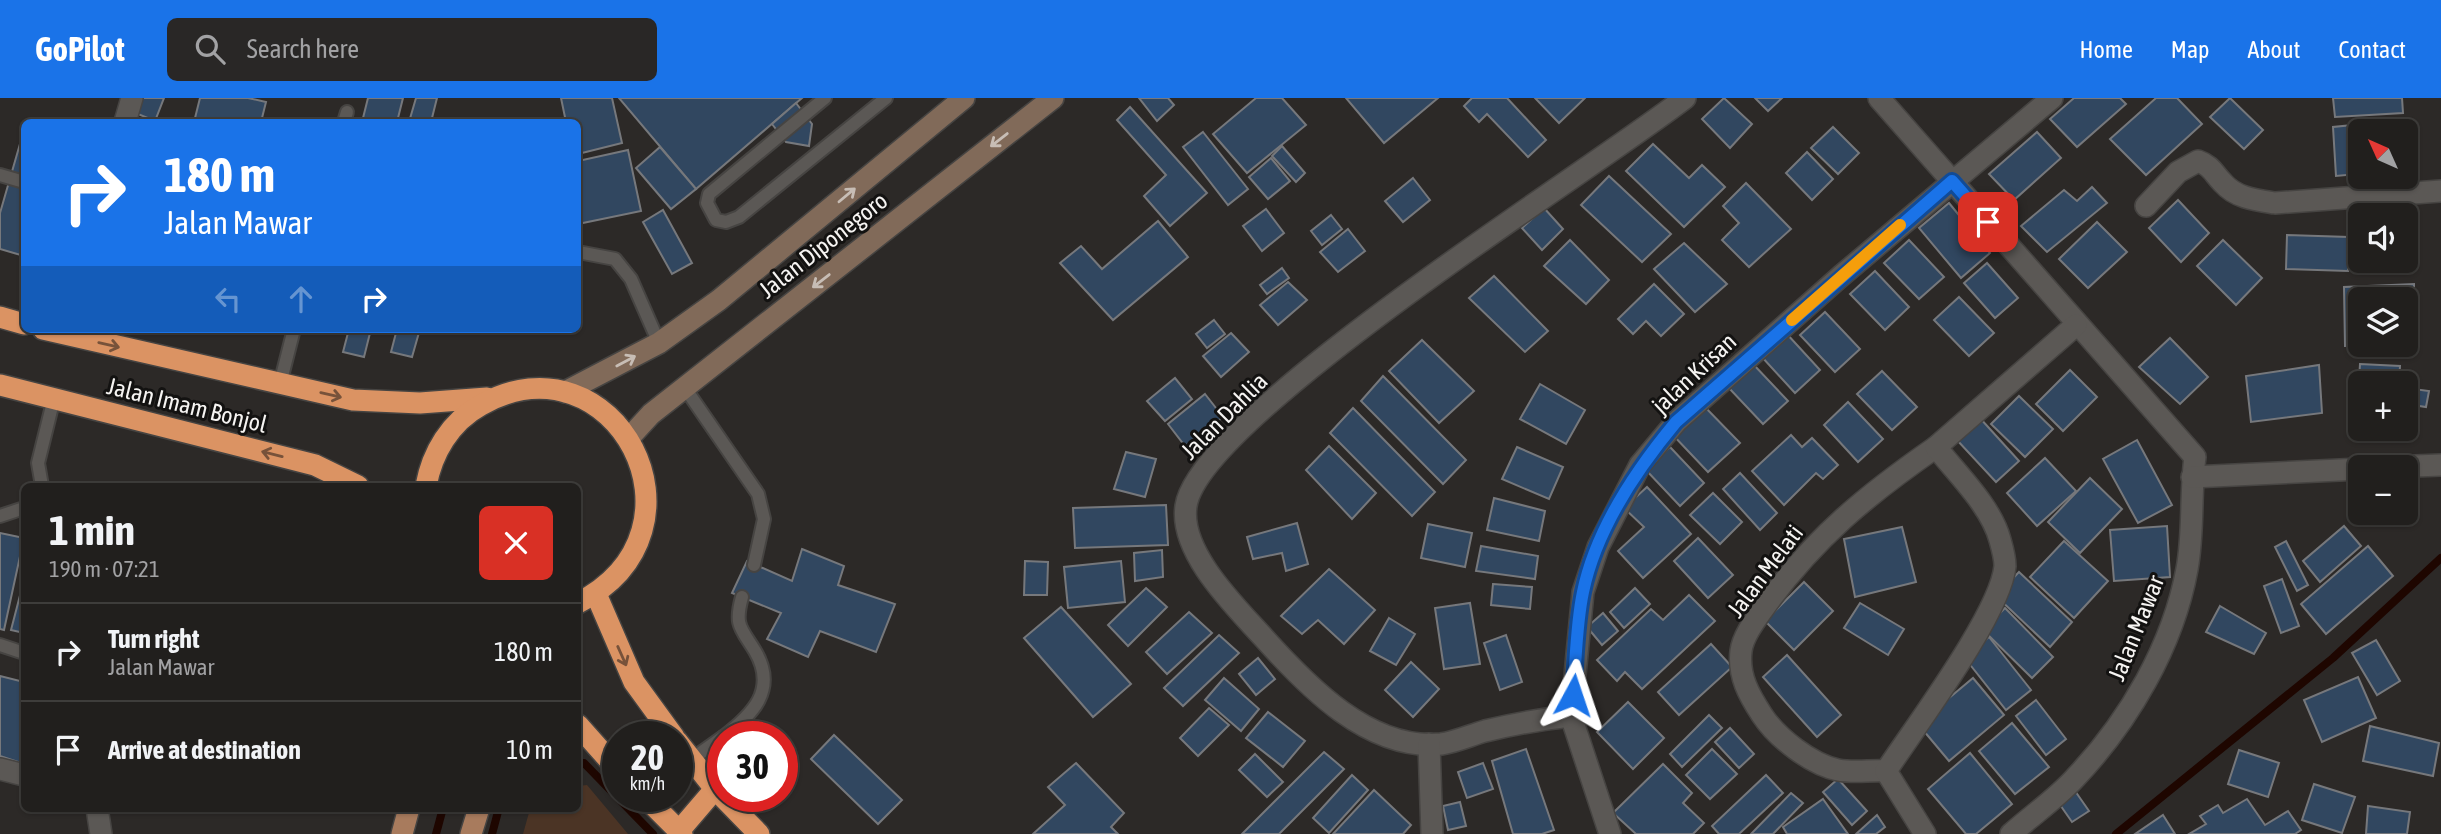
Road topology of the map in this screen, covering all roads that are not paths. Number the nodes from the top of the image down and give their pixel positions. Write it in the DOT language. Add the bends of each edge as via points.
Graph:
graph roads {
  1 [pos="132,98"];
  2 [pos="825,98"];
  3 [pos="886,98"];
  4 [pos="964,98"];
  5 [pos="1053,98"];
  6 [pos="1685,98"];
  7 [pos="1879,98"];
  8 [pos="2052,98"];
  9 [pos="126,119"];
  10 [pos="0,175"];
  11 [pos="21,181"];
  12 [pos="1952,181"];
  13 [pos="2441,191"];
  14 [pos="2146,206"];
  15 [pos="581,253"];
  16 [pos="0,317"];
  17 [pos="21,323"];
  18 [pos="2076,324"];
  19 [pos="69,333"];
  20 [pos="293,333"];
  21 [pos="659,343"];
  22 [pos="0,384"];
  23 [pos="280,384"];
  24 [pos="685,388"];
  25 [pos="565,392"];
  26 [pos="54,398"];
  27 [pos="493,398"];
  28 [pos="629,438"];
  29 [pos="1936,447"];
  30 [pos="2441,465"];
  31 [pos="2418,466"];
  32 [pos="2348,470"];
  33 [pos="2192,477"];
  34 [pos="335,481"];
  35 [pos="41,483"];
  36 [pos="427,483"];
  37 [pos="21,509"];
  38 [pos="0,516"];
  39 [pos="754,565"];
  40 [pos="742,597"];
  41 [pos="587,598"];
  42 [pos="0,645"];
  43 [pos="21,652"];
  44 [pos="1571,716"];
  45 [pos="663,721"];
  46 [pos="745,721"];
  47 [pos="581,728"];
  48 [pos="1429,744"];
  49 [pos="602,752"];
  50 [pos="693,760"];
  51 [pos="0,769"];
  52 [pos="1886,771"];
  53 [pos="21,774"];
  54 [pos="707,779"];
  55 [pos="707,799"];
  56 [pos="98,812"];
  57 [pos="408,812"];
  58 [pos="478,812"];
  59 [pos="660,812"];
  60 [pos="737,812"];
  61 [pos="680,832"];
  62 [pos="101,834"];
  63 [pos="402,834"];
  64 [pos="471,834"];
  65 [pos="759,834"];
  66 [pos="1432,834"];
  67 [pos="1611,834"];
  68 [pos="1925,834"];
  69 [pos="2011,834"];
  1 -- 9 [label="street"];
  2 -- 3 [label="lane" via="709,194 707,204 716,220 739,217"];
  21 -- 4 [label="main road, Jalan Diponegoro, one-way" via="719,300"];
  5 -- 24 [label="main road, Jalan Diponegoro, one-way"];
  6 -- 48 [label="street, Jalan Dahlia" via="1351,334 1247,424 1200,475 1185,506 1189,536 1202,562 1289,667 1360,723 1395,739"];
  7 -- 12 [label="street, Jalan Mawar"];
  8 -- 12 [label="street, jalan Krisan"];
  10 -- 11 [label="lane"];
  12 -- 18 [label="street, Jalan Mawar"];
  12 -- 44 [label="street, jalan Krisan" via="1676,422 1640,465 1598,547 1583,592"];
  13 -- 14 [label="street" via="2264,201 2235,193 2209,165 2198,161 2178,172"];
  15 -- 21 [label="lane" via="615,259 631,279"];
  16 -- 17 [label="highway"];
  18 -- 29 [label="street, Jalan Melati"];
  18 -- 33 [label="street, Jalan Mawar" via="2195,457"];
  19 -- 23 [label="highway, Jalan Imam Bonjol, one-way"];
  20 -- 23 [label="lane"];
  25 -- 21 [label="main road, Jalan Diponegoro, one-way"];
  22 -- 26 [label="highway, Jalan Imam Bonjol"];
  23 -- 27 [label="highway, Jalan Imam Bonjol, one-way" via="380,403"];
  24 -- 28 [label="main road, Jalan Diponegoro"];
  24 -- 39 [label="lane" via="758,494 764,519"];
  25 -- 27 [label="highway" via="529,389"];
  25 -- 28 [label="highway" via="601,410"];
  34 -- 26 [label="highway, Jalan Imam Bonjol, one-way" via="315,465"];
  26 -- 35 [label="lane" via="38,463"];
  27 -- 36 [label="highway" via="453,427 439,447"];
  28 -- 41 [label="highway" via="642,464 648,493 645,523 618,574"];
  29 -- 52 [label="street" via="1987,513 2000,538 2005,566 1980,628"];
  29 -- 52 [label="street, Jalan Melati" via="1870,493 1830,530 1783,582 1753,623 1741,649 1741,675 1749,695 1784,740 1838,770"];
  30 -- 31 [label="street"];
  32 -- 33 [label="street"];
  33 -- 69 [label="street, Jalan Mawar" via="2187,570 2147,680 2075,778"];
  37 -- 38 [label="lane"];
  40 -- 46 [label="lane" via="737,614 740,629 757,654 764,682 761,699"];
  41 -- 45 [label="highway, one-way" via="634,682"];
  42 -- 43 [label="lane"];
  44 -- 48 [label="street, Jalan Dahlia" via="1527,721"];
  44 -- 67 [label="street, jalan Krisan"];
  47 -- 49 [label="highway"];
  48 -- 66 [label="street"];
  50 -- 54 [label="highway"];
  51 -- 53 [label="street"];
  52 -- 68 [label="street"];
  55 -- 61 [label="highway"];
  56 -- 62 [label="street"];
  57 -- 63 [label="main road"];
  58 -- 64 [label="main road"];
  59 -- 61 [label="highway"];
  60 -- 65 [label="highway"];
}
